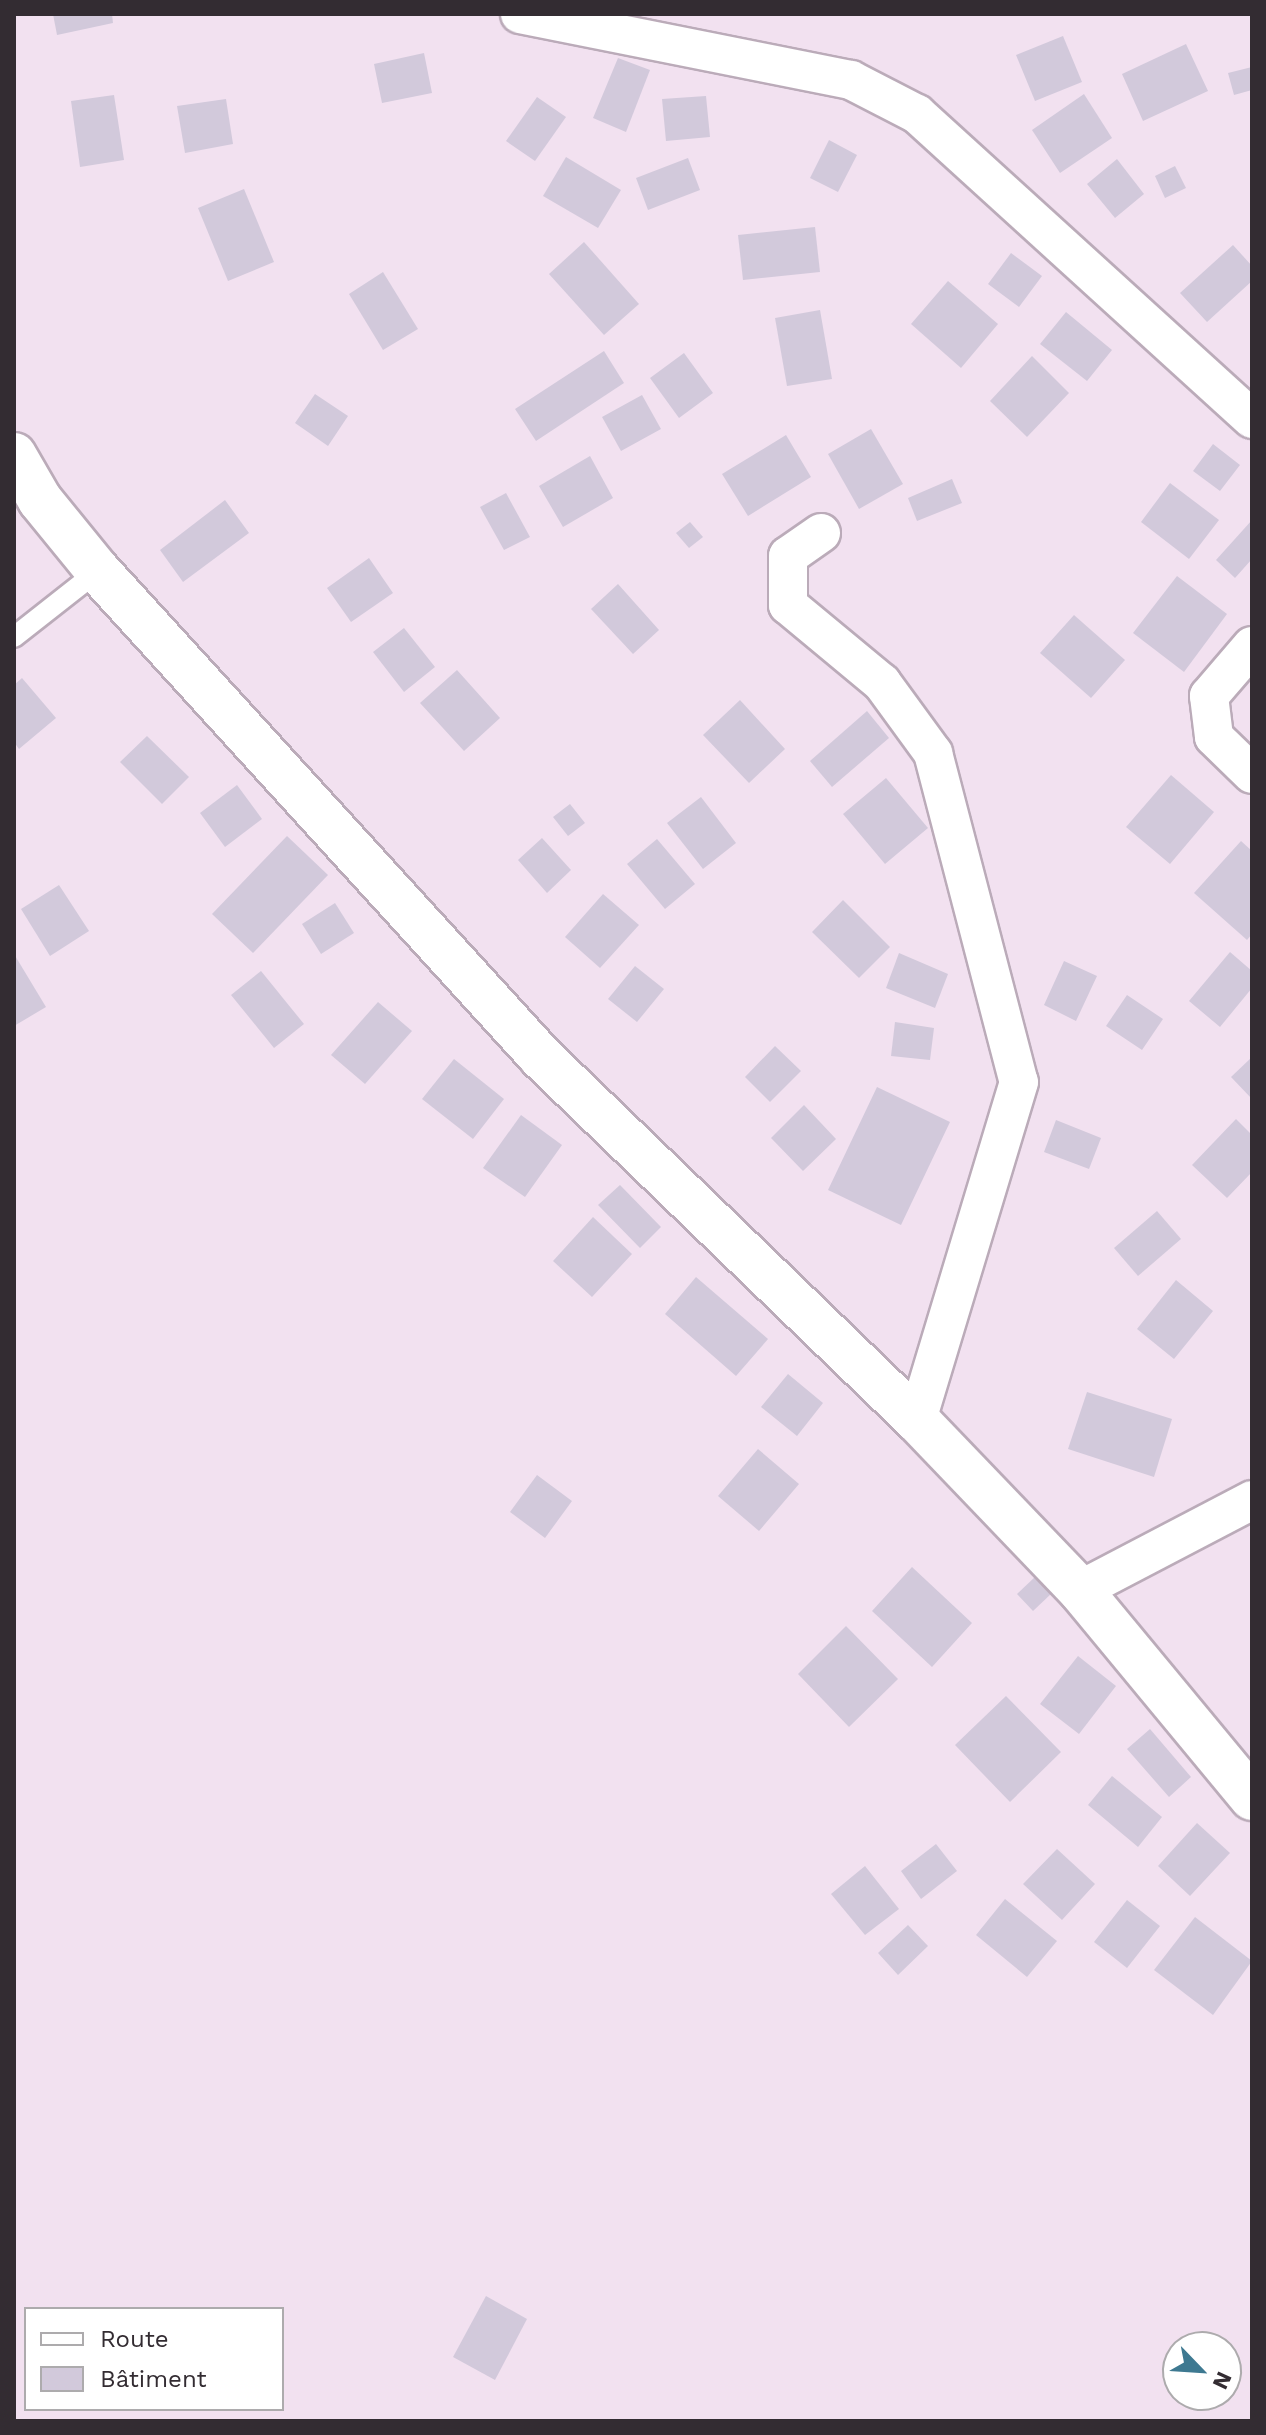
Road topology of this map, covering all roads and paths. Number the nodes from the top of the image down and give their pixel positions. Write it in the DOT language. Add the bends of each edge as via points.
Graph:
graph roads {
  1 [pos="520,14"];
  2 [pos="1252,419"];
  3 [pos="14,455"];
  4 [pos="821,533"];
  5 [pos="98,571"];
  6 [pos="14,637"];
  7 [pos="1252,646"];
  8 [pos="1252,774"];
  9 [pos="917,1420"];
  10 [pos="1252,1500"];
  11 [pos="1080,1590"];
  12 [pos="1252,1798"];
  1 -- 2 [label="street" via="851,80 917,114"];
  3 -- 5 [label="street" via="40,500"];
  4 -- 9 [label="street" via="788,556 788,605 882,683 933,753 1019,1082"];
  5 -- 6 [label="lane"];
  5 -- 9 [label="street" via="541,1057"];
  7 -- 8 [label="street" via="1209,696 1214,737"];
  9 -- 11 [label="street"];
  10 -- 11 [label="street"];
  11 -- 12 [label="street"];
}
